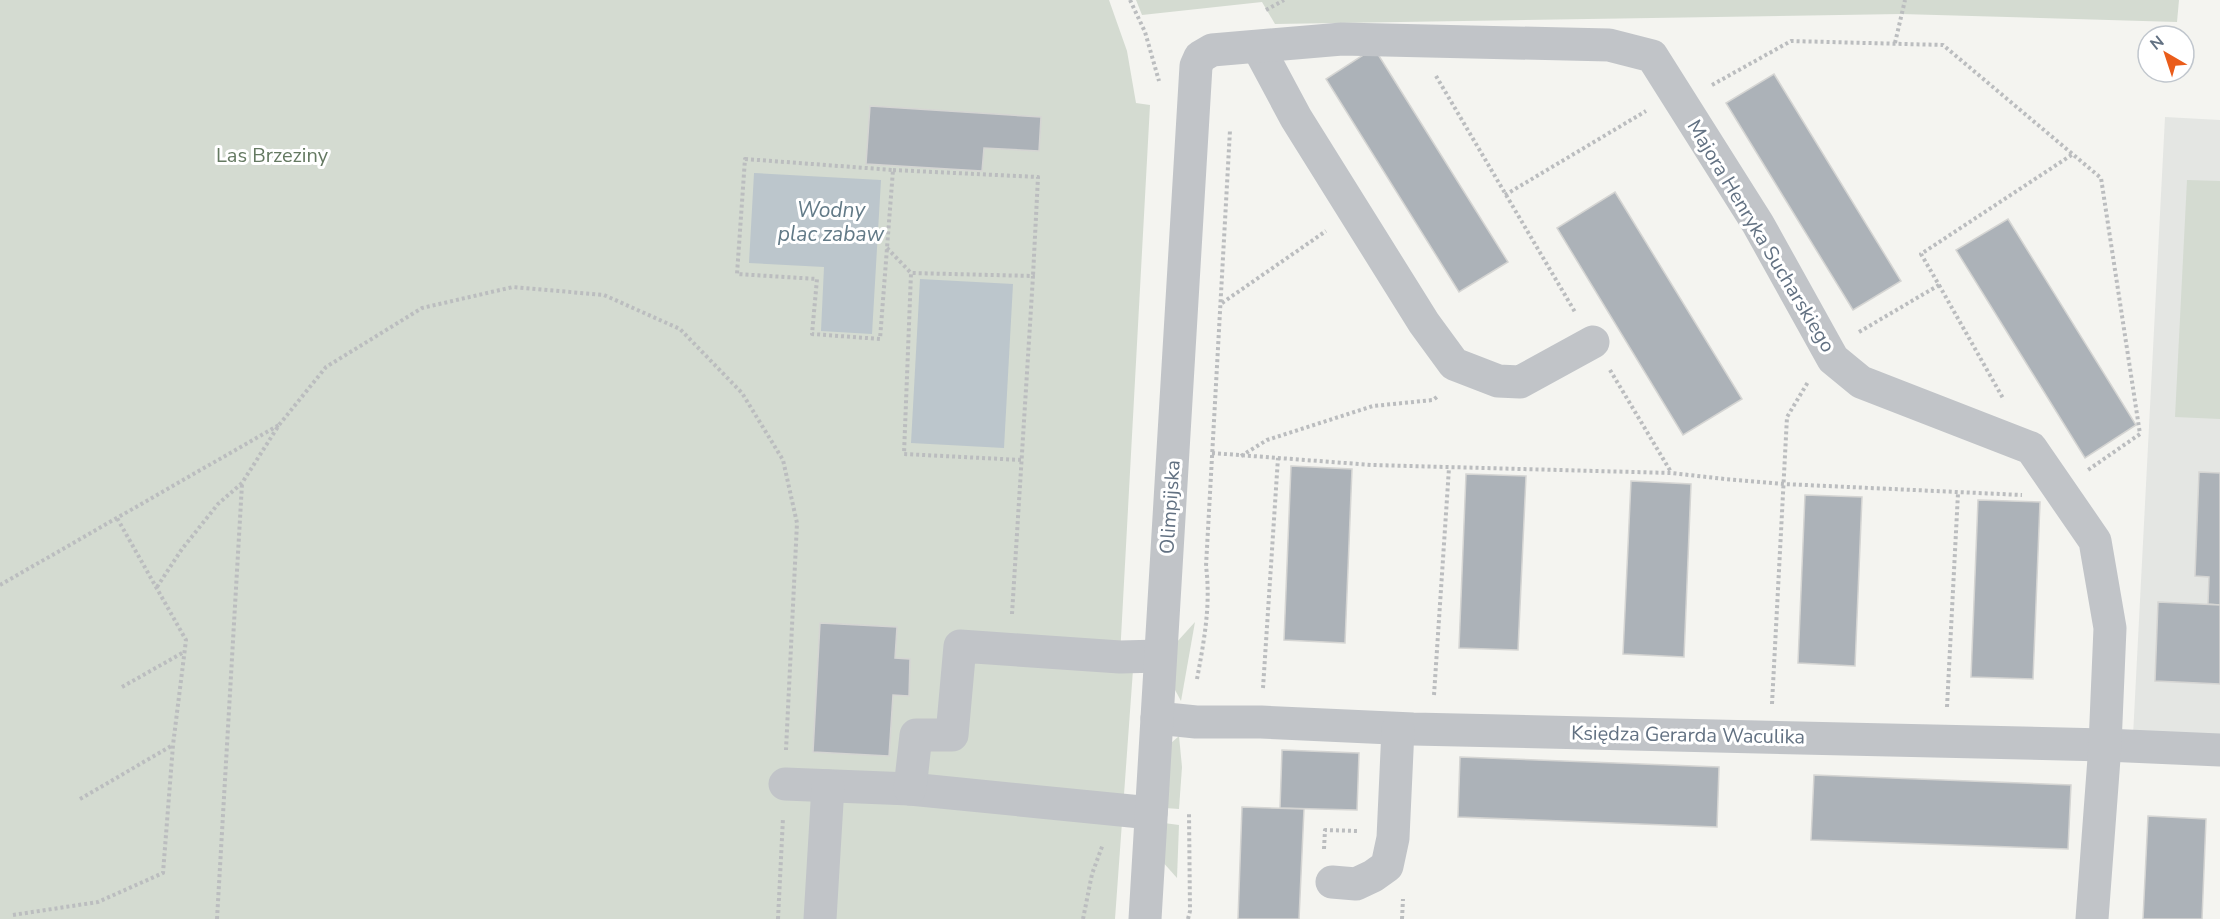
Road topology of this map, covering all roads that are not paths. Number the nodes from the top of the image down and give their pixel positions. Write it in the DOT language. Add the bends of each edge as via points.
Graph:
graph roads {
  1 [pos="1258,47"];
  2 [pos="1593,342"];
  3 [pos="1160,656"];
  4 [pos="1157,718"];
  5 [pos="1398,729"];
  6 [pos="2105,745"];
  7 [pos="2220,750"];
  8 [pos="785,784"];
  9 [pos="828,786"];
  10 [pos="910,789"];
  11 [pos="1151,813"];
  12 [pos="1332,882"];
  13 [pos="820,919"];
  14 [pos="1145,919"];
  15 [pos="2092,919"];
  1 -- 2 [label="street" via="1296,118 1454,364 1498,381 1520,382"];
  1 -- 3 [label="street, Olimpijska" via="1206,52 1196,66"];
  1 -- 6 [label="street, Majora Henryka Sucharskiego" via="1342,39 1415,40 1609,45 1652,56 1758,224 1833,359 1861,382 2031,448 2095,541 2110,628"];
  3 -- 4 [label="street, Olimpijska"];
  3 -- 10 [label="street" via="960,646 952,735 916,735"];
  4 -- 5 [label="street, Księdza Gerarda Waculika"];
  4 -- 11 [label="street, Olimpijska"];
  5 -- 6 [label="street, Księdza Gerarda Waculika"];
  5 -- 12 [label="street" via="1393,838 1387,866 1356,884"];
  6 -- 7 [label="street, Księdza Gerarda Waculika"];
  6 -- 15 [label="street"];
  8 -- 9 [label="street"];
  9 -- 10 [label="street"];
  9 -- 13 [label="street"];
  10 -- 11 [label="street"];
  11 -- 14 [label="street, Olimpijska"];
}
